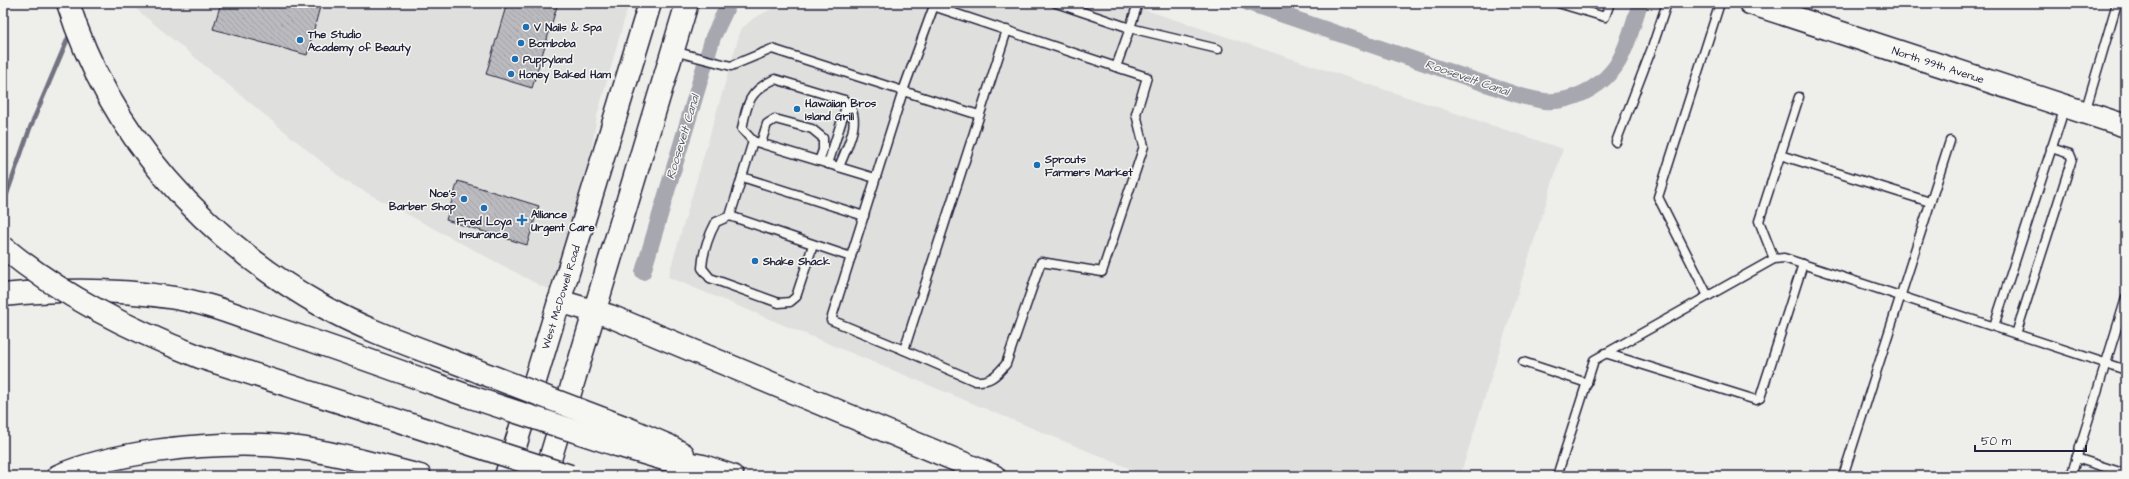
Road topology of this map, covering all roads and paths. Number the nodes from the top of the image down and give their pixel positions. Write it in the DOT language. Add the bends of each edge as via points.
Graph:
graph roads {
  1 [pos="68,3"];
  2 [pos="650,3"];
  3 [pos="687,3"];
  4 [pos="1056,3"];
  5 [pos="1138,3"];
  6 [pos="1558,3"];
  7 [pos="1610,3"];
  8 [pos="1667,3"];
  9 [pos="1720,3"];
  10 [pos="1750,3"];
  11 [pos="2117,3"];
  12 [pos="934,5"];
  13 [pos="1130,28"];
  14 [pos="1007,30"];
  15 [pos="1218,49"];
  16 [pos="673,51"];
  17 [pos="1116,67"];
  18 [pos="903,91"];
  19 [pos="1799,97"];
  20 [pos="844,100"];
  21 [pos="2065,106"];
  22 [pos="2085,113"];
  23 [pos="979,114"];
  24 [pos="2126,126"];
  25 [pos="1950,141"];
  26 [pos="757,142"];
  27 [pos="1616,142"];
  28 [pos="2051,148"];
  29 [pos="1780,155"];
  30 [pos="819,161"];
  31 [pos="828,164"];
  32 [pos="839,167"];
  33 [pos="742,177"];
  34 [pos="875,178"];
  35 [pos="1930,202"];
  36 [pos="730,216"];
  37 [pos="864,216"];
  38 [pos="813,245"];
  39 [pos="3,247"];
  40 [pos="851,257"];
  41 [pos="1774,259"];
  42 [pos="1803,264"];
  43 [pos="3,295"];
  44 [pos="1708,296"];
  45 [pos="1900,296"];
  46 [pos="2126,298"];
  47 [pos="559,301"];
  48 [pos="596,312"];
  49 [pos="1994,326"];
  50 [pos="2016,334"];
  51 [pos="904,350"];
  52 [pos="1605,353"];
  53 [pos="1523,362"];
  54 [pos="2106,363"];
  55 [pos="2126,370"];
  56 [pos="1587,383"];
  57 [pos="620,436"];
  58 [pos="2076,458"];
  59 [pos="63,474"];
  60 [pos="2126,474"];
  61 [pos="420,476"];
  62 [pos="506,476"];
  63 [pos="545,476"];
  64 [pos="570,476"];
  65 [pos="732,476"];
  66 [pos="994,476"];
  67 [pos="1557,476"];
  68 [pos="1843,476"];
  69 [pos="2071,476"];
  1 -- 57 [label="main road, bridge" via="83,45 114,107 155,166 206,222 232,246 278,280 325,308 480,372"];
  2 -- 47 [label="main road, West McDowell Road"];
  3 -- 16 [label="main road"];
  4 -- 13 [label="lane"];
  5 -- 13 [label="lane"];
  6 -- 7 [label="lane" via="1605,17"];
  8 -- 27 [label="lane"];
  9 -- 44 [label="lane" via="1658,197"];
  10 -- 21 [label="main road, North 99th Avenue"];
  11 -- 22 [label="lane"];
  12 -- 14 [label="lane"];
  12 -- 18 [label="lane"];
  13 -- 15 [label="lane"];
  13 -- 17 [label="lane"];
  14 -- 17 [label="lane"];
  14 -- 23 [label="lane"];
  16 -- 18 [label="lane" via="731,66 772,49"];
  16 -- 48 [label="main road"];
  17 -- 51 [label="lane" via="1146,78 1136,114 1144,146 1102,272 1041,262 1006,364 998,374 985,382 975,381"];
  18 -- 23 [label="lane"];
  18 -- 34 [label="lane"];
  19 -- 29 [label="lane"];
  20 -- 26 [label="lane" via="775,79 759,86 746,108 742,130"];
  20 -- 31 [label="lane" via="845,110"];
  20 -- 32 [label="lane" via="851,106 856,117"];
  21 -- 22 [label="main road, North 99th Avenue"];
  21 -- 28 [label="lane"];
  22 -- 24 [label="main road, North 99th Avenue"];
  23 -- 51 [label="lane"];
  25 -- 35 [label="lane"];
  26 -- 30 [label="lane"];
  26 -- 30 [label="lane" via="767,124 775,119 812,129 823,138 823,150"];
  26 -- 33 [label="lane"];
  28 -- 49 [label="lane"];
  28 -- 50 [label="lane" via="2070,154 2072,159"];
  29 -- 35 [label="lane"];
  29 -- 41 [label="lane" via="1759,221"];
  30 -- 31 [label="lane"];
  31 -- 32 [label="lane"];
  32 -- 34 [label="lane"];
  33 -- 36 [label="lane"];
  33 -- 37 [label="lane"];
  34 -- 37 [label="lane"];
  35 -- 45 [label="lane"];
  36 -- 38 [label="lane"];
  36 -- 38 [label="lane" via="716,222 707,238 702,268 710,278 779,303 790,302 796,297"];
  37 -- 40 [label="lane"];
  38 -- 40 [label="lane"];
  39 -- 64 [label="main road, bridge" via="44,279 77,300 164,343 200,357"];
  40 -- 51 [label="lane" via="831,320"];
  41 -- 42 [label="lane" via="1784,258"];
  41 -- 44 [label="lane"];
  42 -- 45 [label="lane"];
  42 -- 52 [label="lane" via="1760,398 1756,400"];
  43 -- 57 [label="main road, bridge" via="43,292 132,292 177,298 297,335 471,397"];
  44 -- 52 [label="lane"];
  45 -- 49 [label="lane"];
  45 -- 68 [label="lane"];
  46 -- 54 [label="lane"];
  47 -- 48 [label="main road"];
  47 -- 62 [label="main road, West McDowell Road"];
  48 -- 63 [label="main road"];
  48 -- 66 [label="main road"];
  49 -- 50 [label="lane"];
  50 -- 54 [label="lane"];
  52 -- 56 [label="lane" via="1594,360"];
  53 -- 56 [label="lane"];
  54 -- 55 [label="lane"];
  54 -- 58 [label="lane"];
  56 -- 67 [label="lane"];
  57 -- 65 [label="main road" via="669,446 703,466"];
  58 -- 60 [label="lane"];
  58 -- 69 [label="lane"];
  59 -- 61 [label="main road" via="139,454 218,444 297,448 350,458"];
}
